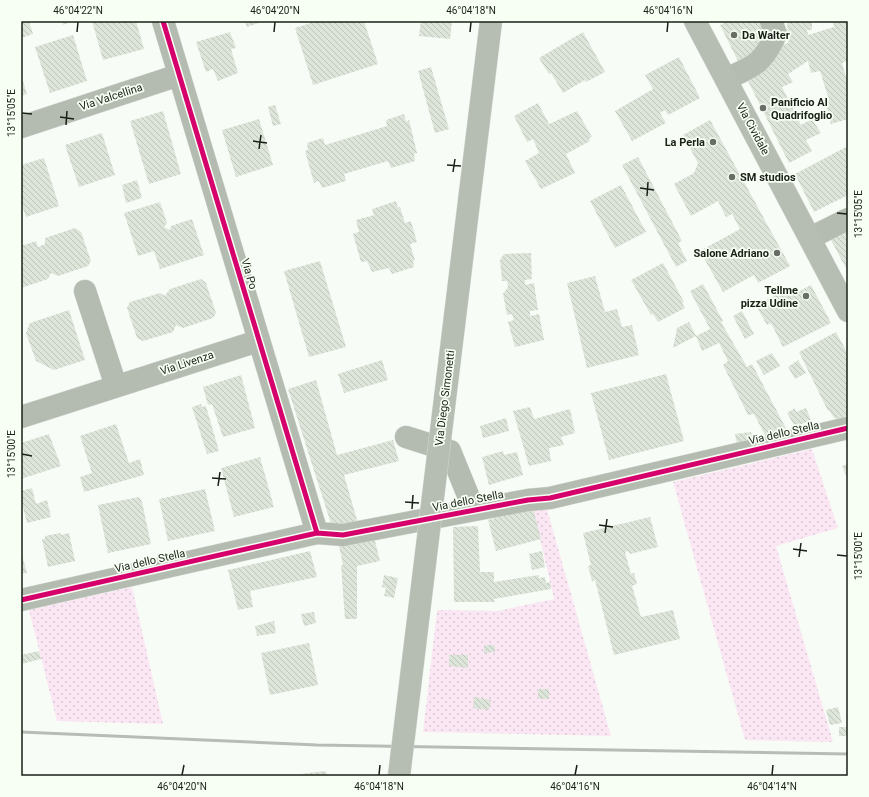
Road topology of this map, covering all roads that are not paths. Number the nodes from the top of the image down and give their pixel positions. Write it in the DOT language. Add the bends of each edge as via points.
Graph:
graph roads {
  1 [pos="163,21"];
  2 [pos="491,21"];
  3 [pos="695,21"];
  4 [pos="771,21"];
  5 [pos="179,75"];
  6 [pos="726,78"];
  7 [pos="21,128"];
  8 [pos="848,220"];
  9 [pos="810,238"];
  10 [pos="85,290"];
  11 [pos="848,311"];
  12 [pos="258,341"];
  13 [pos="116,386"];
  14 [pos="21,417"];
  15 [pos="848,428"];
  16 [pos="406,437"];
  17 [pos="474,510"];
  18 [pos="317,533"];
  19 [pos="21,600"];
  20 [pos="399,776"];
  1 -- 5 [label="street, Via Po"];
  2 -- 20 [label="main road, Via Diego Simonetti, bridge"];
  3 -- 6 [label="main road, Via Cividale"];
  4 -- 6 [label="street" via="776,34 770,49 755,66"];
  5 -- 7 [label="street, Via Valcellina"];
  5 -- 12 [label="street, Via Po"];
  6 -- 9 [label="main road, Via Cividale"];
  8 -- 9 [label="street"];
  9 -- 11 [label="main road, Via Cividale"];
  10 -- 13 [label="street"];
  12 -- 13 [label="street, Via Livenza"];
  12 -- 18 [label="street, Via Po"];
  13 -- 14 [label="street, Via Livenza"];
  15 -- 17 [label="street, Via dello Stella" via="550,498"];
  16 -- 17 [label="street" via="450,451"];
  17 -- 18 [label="street, Via dello Stella" via="343,534"];
  18 -- 19 [label="street, Via dello Stella"];
}
